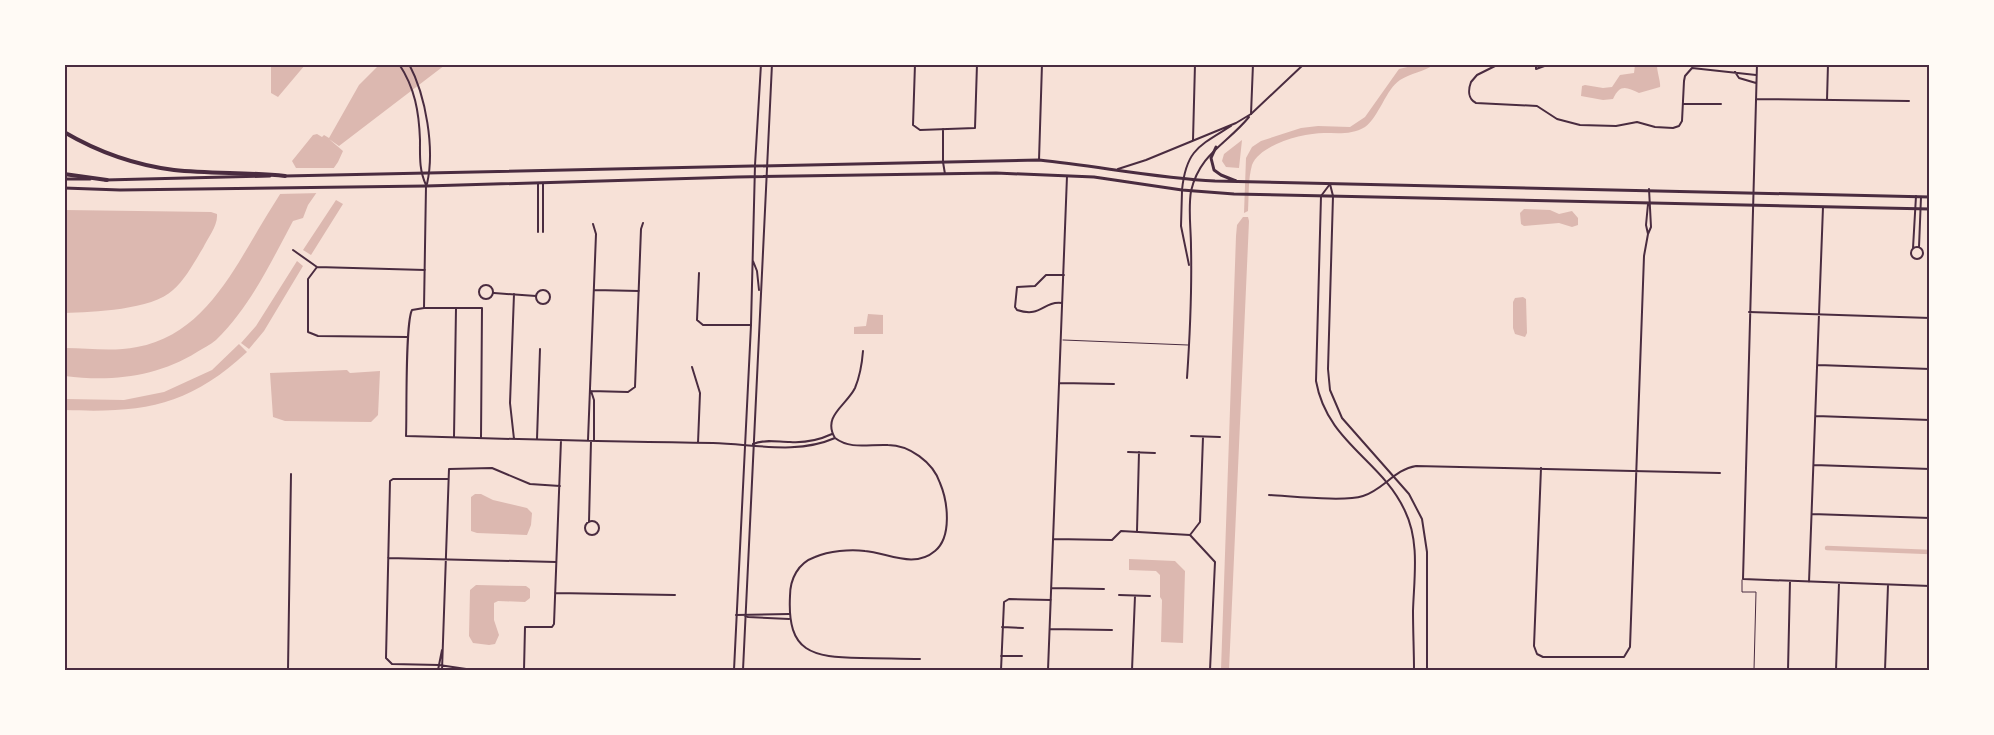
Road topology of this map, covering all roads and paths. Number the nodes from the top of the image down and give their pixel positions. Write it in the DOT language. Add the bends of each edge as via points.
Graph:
graph roads {
  1 [pos="399,64"];
  2 [pos="409,64"];
  3 [pos="761,64"];
  4 [pos="772,64"];
  5 [pos="915,64"];
  6 [pos="976,64"];
  7 [pos="1042,64"];
  8 [pos="1195,64"];
  9 [pos="1253,64"];
  10 [pos="1304,64"];
  11 [pos="1499,64"];
  12 [pos="1536,64"];
  13 [pos="1550,64"];
  14 [pos="1718,64"];
  15 [pos="1757,64"];
  16 [pos="1828,64"];
  17 [pos="1691,66"];
  18 [pos="1718,70"];
  19 [pos="1736,72"];
  20 [pos="1756,75"];
  21 [pos="1756,83"];
  22 [pos="1756,99"];
  23 [pos="1827,100"];
  24 [pos="1909,101"];
  25 [pos="1683,104"];
  26 [pos="1721,104"];
  27 [pos="1251,114"];
  28 [pos="1236,123"];
  29 [pos="943,129"];
  30 [pos="64,132"];
  31 [pos="1193,141"];
  32 [pos="1216,147"];
  33 [pos="1039,160"];
  34 [pos="943,162"];
  35 [pos="755,165"];
  36 [pos="767,165"];
  37 [pos="1116,170"];
  38 [pos="420,173"];
  39 [pos="429,173"];
  40 [pos="939,174"];
  41 [pos="945,174"];
  42 [pos="285,176"];
  43 [pos="766,176"];
  44 [pos="1067,176"];
  45 [pos="64,177"];
  46 [pos="754,177"];
  47 [pos="1183,179"];
  48 [pos="107,180"];
  49 [pos="1194,180"];
  50 [pos="1240,182"];
  51 [pos="538,183"];
  52 [pos="543,183"];
  53 [pos="1330,184"];
  54 [pos="426,186"];
  55 [pos="64,188"];
  56 [pos="1649,189"];
  57 [pos="1182,190"];
  58 [pos="1191,191"];
  59 [pos="1754,193"];
  60 [pos="1321,196"];
  61 [pos="1334,196"];
  62 [pos="1916,196"];
  63 [pos="1921,196"];
  64 [pos="1929,197"];
  65 [pos="1650,202"];
  66 [pos="1753,204"];
  67 [pos="1823,205"];
  68 [pos="1918,208"];
  69 [pos="1929,208"];
  70 [pos="643,223"];
  71 [pos="593,224"];
  72 [pos="538,232"];
  73 [pos="543,232"];
  74 [pos="1919,247"];
  75 [pos="1913,248"];
  76 [pos="293,250"];
  77 [pos="752,261"];
  78 [pos="317,267"];
  79 [pos="1190,268"];
  80 [pos="426,270"];
  81 [pos="699,273"];
  82 [pos="1064,275"];
  83 [pos="594,290"];
  84 [pos="639,291"];
  85 [pos="494,292"];
  86 [pos="514,294"];
  87 [pos="536,296"];
  88 [pos="760,299"];
  89 [pos="1062,303"];
  90 [pos="424,308"];
  91 [pos="456,308"];
  92 [pos="1749,312"];
  93 [pos="1818,314"];
  94 [pos="1929,318"];
  95 [pos="751,325"];
  96 [pos="408,337"];
  97 [pos="750,338"];
  98 [pos="759,338"];
  99 [pos="1061,340"];
  100 [pos="1190,345"];
  101 [pos="540,349"];
  102 [pos="863,351"];
  103 [pos="1817,365"];
  104 [pos="692,367"];
  105 [pos="1929,369"];
  106 [pos="1187,378"];
  107 [pos="1059,383"];
  108 [pos="1114,384"];
  109 [pos="591,391"];
  110 [pos="1816,416"];
  111 [pos="1929,420"];
  112 [pos="832,433"];
  113 [pos="1191,436"];
  114 [pos="1203,437"];
  115 [pos="1220,437"];
  116 [pos="453,438"];
  117 [pos="481,438"];
  118 [pos="835,438"];
  119 [pos="514,439"];
  120 [pos="537,439"];
  121 [pos="561,440"];
  122 [pos="591,440"];
  123 [pos="698,443"];
  124 [pos="745,443"];
  125 [pos="753,444"];
  126 [pos="1128,452"];
  127 [pos="1139,452"];
  128 [pos="1155,453"];
  129 [pos="1814,465"];
  130 [pos="1541,468"];
  131 [pos="1929,469"];
  132 [pos="1637,471"];
  133 [pos="1720,473"];
  134 [pos="291,474"];
  135 [pos="1394,476"];
  136 [pos="448,479"];
  137 [pos="1385,482"];
  138 [pos="560,486"];
  139 [pos="1269,495"];
  140 [pos="1812,514"];
  141 [pos="1929,518"];
  142 [pos="589,522"];
  143 [pos="1137,531"];
  144 [pos="1190,535"];
  145 [pos="1054,539"];
  146 [pos="387,558"];
  147 [pos="446,560"];
  148 [pos="557,562"];
  149 [pos="1743,579"];
  150 [pos="1790,581"];
  151 [pos="1809,582"];
  152 [pos="1839,583"];
  153 [pos="1888,585"];
  154 [pos="1929,586"];
  155 [pos="1052,588"];
  156 [pos="1104,589"];
  157 [pos="555,593"];
  158 [pos="1119,595"];
  159 [pos="675,596"];
  160 [pos="1135,596"];
  161 [pos="1150,596"];
  162 [pos="1051,600"];
  163 [pos="789,614"];
  164 [pos="736,615"];
  165 [pos="744,615"];
  166 [pos="789,619"];
  167 [pos="1002,627"];
  168 [pos="1023,628"];
  169 [pos="1050,629"];
  170 [pos="1112,630"];
  171 [pos="1001,656"];
  172 [pos="1022,656"];
  173 [pos="920,659"];
  174 [pos="440,665"];
  175 [pos="288,670"];
  176 [pos="440,670"];
  177 [pos="473,670"];
  178 [pos="524,670"];
  179 [pos="734,670"];
  180 [pos="742,670"];
  181 [pos="1001,670"];
  182 [pos="1048,670"];
  183 [pos="1132,670"];
  184 [pos="1210,670"];
  185 [pos="1414,670"];
  186 [pos="1427,670"];
  187 [pos="1754,670"];
  188 [pos="1788,670"];
  189 [pos="1836,670"];
  190 [pos="1885,670"];
  1 -- 38 [label="street" via="414,93"];
  2 -- 39 [label="street" via="427,119"];
  3 -- 35 [label="street"];
  4 -- 36 [label="street"];
  5 -- 29 [label="street" via="913,125 920,130"];
  6 -- 29 [label="street" via="975,128"];
  7 -- 33 [label="street"];
  8 -- 31 [label="street"];
  9 -- 27 [label="street"];
  10 -- 27 [label="street"];
  11 -- 25 [label="street" via="1471,82 1472,101 1537,106 1576,125 1637,122 1673,128 1681,124"];
  12 -- 13 [label="street" via="1536,69"];
  14 -- 18 [label="street"];
  15 -- 20 [label="street"];
  16 -- 23 [label="street"];
  17 -- 18 [label="street"];
  17 -- 25 [label="street" via="1685,76"];
  18 -- 19 [label="street"];
  19 -- 20 [label="street"];
  19 -- 21 [label="street" via="1739,78"];
  20 -- 21 [label="street"];
  21 -- 22 [label="street"];
  22 -- 23 [label="street"];
  22 -- 59 [label="street"];
  23 -- 24 [label="street"];
  25 -- 26 [label="street"];
  27 -- 28 [label="street"];
  27 -- 32 [label="street"];
  28 -- 31 [label="street"];
  28 -- 47 [label="street" via="1192,154"];
  29 -- 34 [label="street"];
  30 -- 42 [label="highway" via="115,156 156,167"];
  31 -- 37 [label="street"];
  32 -- 49 [label="street"];
  32 -- 50 [label="main road" via="1211,158 1214,170"];
  33 -- 34 [label="main road"];
  33 -- 37 [label="main road"];
  34 -- 36 [label="main road"];
  34 -- 40 [label="street"];
  34 -- 41 [label="street"];
  35 -- 36 [label="main road"];
  35 -- 39 [label="main road"];
  35 -- 46 [label="street"];
  36 -- 43 [label="street"];
  37 -- 47 [label="main road"];
  38 -- 39 [label="main road"];
  38 -- 42 [label="main road"];
  38 -- 54 [label="street"];
  39 -- 54 [label="street"];
  40 -- 41 [label="main road"];
  40 -- 43 [label="main road"];
  41 -- 44 [label="main road"];
  42 -- 48 [label="main road"];
  43 -- 46 [label="main road"];
  43 -- 88 [label="street"];
  44 -- 57 [label="main road"];
  44 -- 82 [label="street"];
  45 -- 48 [label="highway"];
  46 -- 52 [label="main road"];
  46 -- 77 [label="street"];
  47 -- 49 [label="main road"];
  47 -- 57 [label="street"];
  49 -- 50 [label="main road"];
  49 -- 58 [label="street"];
  50 -- 53 [label="main road"];
  51 -- 72 [label="street"];
  52 -- 54 [label="main road"];
  52 -- 73 [label="street"];
  53 -- 56 [label="main road"];
  53 -- 60 [label="street"];
  53 -- 61 [label="street"];
  54 -- 55 [label="main road"];
  54 -- 80 [label="street"];
  56 -- 59 [label="main road"];
  56 -- 65 [label="street"];
  57 -- 58 [label="main road"];
  57 -- 79 [label="street" via="1181,226"];
  58 -- 60 [label="main road"];
  58 -- 79 [label="street"];
  59 -- 62 [label="main road"];
  59 -- 66 [label="street"];
  60 -- 61 [label="main road"];
  60 -- 137 [label="street" via="1318,391 1337,430"];
  61 -- 65 [label="main road"];
  61 -- 135 [label="street" via="1330,390 1342,418"];
  62 -- 63 [label="main road"];
  62 -- 68 [label="street"];
  63 -- 64 [label="main road"];
  63 -- 68 [label="street"];
  65 -- 66 [label="main road"];
  65 -- 132 [label="street" via="1644,256"];
  66 -- 67 [label="main road"];
  66 -- 92 [label="street"];
  67 -- 68 [label="main road"];
  67 -- 93 [label="street"];
  68 -- 69 [label="main road"];
  68 -- 74 [label="street"];
  68 -- 75 [label="street"];
  70 -- 84 [label="street"];
  71 -- 83 [label="street"];
  74 -- 75 [label="street"];
  74 -- 75 [label="street" via="1923,254 1918,260 1911,256"];
  76 -- 78 [label="street"];
  77 -- 88 [label="street" via="756,264"];
  77 -- 95 [label="street"];
  78 -- 80 [label="street"];
  78 -- 96 [label="street" via="308,279 308,332 318,336"];
  79 -- 100 [label="street"];
  80 -- 90 [label="street"];
  81 -- 95 [label="street" via="699,323"];
  82 -- 89 [label="street"];
  82 -- 89 [label="street" via="1046,276 1035,286 1017,287 1015,307 1024,312 1039,312 1052,302"];
  83 -- 84 [label="street"];
  83 -- 109 [label="street"];
  84 -- 109 [label="street" via="635,387 628,392"];
  85 -- 85 [label="street" via="489,285 479,290 485,299"];
  85 -- 86 [label="street"];
  86 -- 87 [label="street"];
  86 -- 119 [label="street" via="510,403"];
  87 -- 87 [label="street" via="543,304 550,298 544,290"];
  88 -- 98 [label="street"];
  89 -- 99 [label="street"];
  90 -- 91 [label="street"];
  90 -- 96 [label="street" via="412,310"];
  91 -- 116 [label="street"];
  91 -- 117 [label="street" via="483,308"];
  92 -- 93 [label="street"];
  92 -- 149 [label="street"];
  93 -- 94 [label="street"];
  93 -- 103 [label="street"];
  95 -- 97 [label="street"];
  96 -- 116 [label="street" via="406,436"];
  97 -- 98 [label="street"];
  97 -- 124 [label="street"];
  98 -- 125 [label="street"];
  99 -- 100 [label="lane"];
  99 -- 107 [label="street"];
  100 -- 106 [label="street"];
  101 -- 120 [label="street"];
  102 -- 112 [label="street" via="858,382 832,418"];
  103 -- 105 [label="street"];
  103 -- 110 [label="street"];
  104 -- 123 [label="street" via="700,393"];
  107 -- 108 [label="street"];
  107 -- 145 [label="street"];
  109 -- 122 [label="street"];
  110 -- 111 [label="street"];
  110 -- 129 [label="street"];
  112 -- 118 [label="street"];
  112 -- 125 [label="street" via="812,441"];
  113 -- 114 [label="street"];
  114 -- 115 [label="street"];
  114 -- 144 [label="street" via="1200,522"];
  116 -- 117 [label="street"];
  117 -- 119 [label="street"];
  118 -- 125 [label="street" via="801,447"];
  118 -- 163 [label="street" via="857,446 896,446 922,459 933,470 942,489 947,527 937,549 911,560 856,550 813,557 793,579"];
  119 -- 120 [label="street"];
  120 -- 121 [label="street"];
  121 -- 122 [label="street"];
  121 -- 138 [label="street"];
  122 -- 123 [label="street"];
  122 -- 142 [label="street"];
  123 -- 124 [label="street"];
  124 -- 125 [label="street"];
  124 -- 164 [label="street"];
  125 -- 165 [label="street"];
  126 -- 127 [label="street"];
  127 -- 128 [label="street"];
  127 -- 143 [label="street"];
  129 -- 131 [label="street"];
  129 -- 140 [label="street"];
  130 -- 132 [label="street"];
  130 -- 132 [label="street" via="1534,646 1537,654 1544,657 1627,655"];
  130 -- 135 [label="street" via="1416,466"];
  132 -- 133 [label="street"];
  134 -- 175 [label="street"];
  135 -- 137 [label="street"];
  135 -- 186 [label="street" via="1419,510 1426,536"];
  136 -- 138 [label="street" via="449,469 492,468 530,484"];
  136 -- 146 [label="street" via="390,481"];
  136 -- 147 [label="street"];
  137 -- 139 [label="street" via="1356,498"];
  137 -- 185 [label="street" via="1406,513 1414,540"];
  138 -- 148 [label="street"];
  140 -- 141 [label="street"];
  140 -- 151 [label="street"];
  142 -- 142 [label="street" via="586,532 596,534 597,524"];
  143 -- 144 [label="street"];
  143 -- 145 [label="street" via="1121,531 1112,540"];
  144 -- 184 [label="street" via="1215,562"];
  145 -- 155 [label="street"];
  146 -- 147 [label="street"];
  146 -- 174 [label="street" via="386,657 392,664"];
  147 -- 148 [label="street"];
  147 -- 174 [label="street"];
  148 -- 157 [label="street"];
  149 -- 150 [label="street"];
  149 -- 187 [label="lane" via="1742,592 1756,592"];
  150 -- 151 [label="street"];
  150 -- 188 [label="street"];
  151 -- 152 [label="street"];
  152 -- 153 [label="street"];
  152 -- 189 [label="street"];
  153 -- 154 [label="street"];
  153 -- 190 [label="street"];
  155 -- 156 [label="street"];
  155 -- 162 [label="street"];
  157 -- 159 [label="street"];
  157 -- 178 [label="street" via="552,627 525,627"];
  158 -- 160 [label="street"];
  160 -- 161 [label="street"];
  160 -- 183 [label="street"];
  162 -- 167 [label="street" via="1006,600"];
  162 -- 169 [label="street"];
  163 -- 165 [label="street"];
  163 -- 166 [label="street"];
  164 -- 165 [label="street"];
  164 -- 179 [label="street"];
  165 -- 166 [label="street"];
  165 -- 180 [label="street"];
  166 -- 173 [label="street" via="800,642 823,656"];
  167 -- 168 [label="street"];
  167 -- 171 [label="street"];
  169 -- 170 [label="street"];
  169 -- 182 [label="street"];
  171 -- 172 [label="street"];
  171 -- 181 [label="street"];
  174 -- 176 [label="street"];
  174 -- 177 [label="street"];
}
